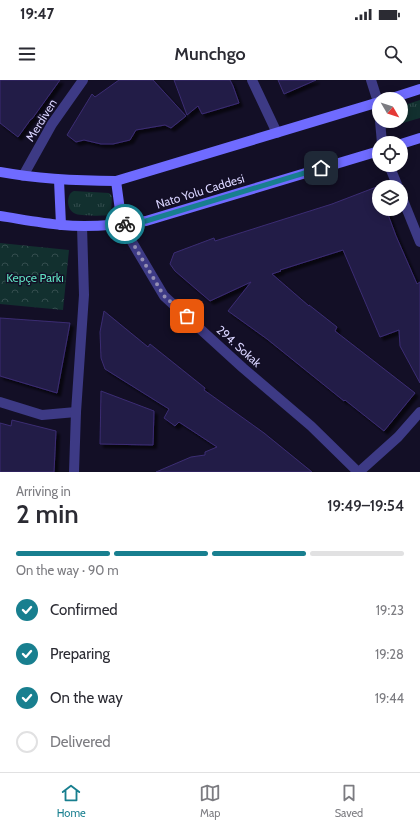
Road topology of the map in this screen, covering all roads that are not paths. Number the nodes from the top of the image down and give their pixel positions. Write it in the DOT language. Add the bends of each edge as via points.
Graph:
graph roads {
  1 [pos="84,80"];
  2 [pos="252,80"];
  3 [pos="371,80"];
  4 [pos="420,89"];
  5 [pos="375,92"];
  6 [pos="408,93"];
  7 [pos="372,104"];
  8 [pos="277,133"];
  9 [pos="420,138"];
  10 [pos="408,142"];
  11 [pos="372,153"];
  12 [pos="0,172"];
  13 [pos="23,176"];
  14 [pos="59,180"];
  15 [pos="116,181"];
  16 [pos="408,212"];
  17 [pos="0,216"];
  18 [pos="60,225"];
  19 [pos="122,225"];
  20 [pos="82,226"];
  21 [pos="420,242"];
  22 [pos="0,402"];
  23 [pos="76,412"];
  24 [pos="420,412"];
  25 [pos="74,472"];
  26 [pos="359,472"];
  1 -- 13 [label="street, Merdiven" via="52,124"];
  2 -- 8 [label="street"];
  3 -- 5 [label="street"];
  4 -- 6 [label="main road"];
  7 -- 8 [label="main road"];
  8 -- 15 [label="main road"];
  9 -- 10 [label="main road"];
  11 -- 19 [label="main road, Nato Yolu Caddesi" via="146,221"];
  12 -- 13 [label="main road"];
  13 -- 14 [label="main road"];
  14 -- 15 [label="main road"];
  14 -- 18 [label="main road"];
  15 -- 19 [label="main road"];
  16 -- 21 [label="street"];
  17 -- 18 [label="main road, Nato Yolu Caddesi"];
  18 -- 20 [label="main road, Nato Yolu Caddesi"];
  19 -- 20 [label="main road, Nato Yolu Caddesi"];
  19 -- 26 [label="street, 294. Sokak" via="164,296"];
  20 -- 23 [label="street" via="84,295"];
  22 -- 23 [label="street" via="42,415"];
  23 -- 25 [label="street"];
  24 -- 26 [label="street" via="398,437"];
}
